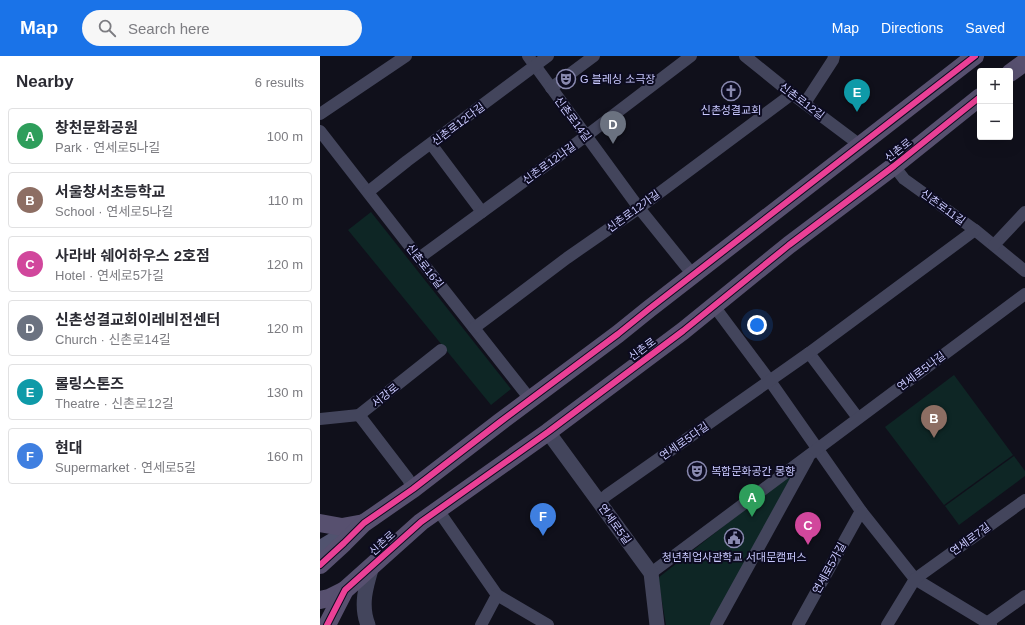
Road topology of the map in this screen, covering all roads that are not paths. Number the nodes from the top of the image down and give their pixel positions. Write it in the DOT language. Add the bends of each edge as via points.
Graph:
graph roads {
  1 [pos="406,56"];
  2 [pos="548,56"];
  3 [pos="594,56"];
  4 [pos="691,56"];
  5 [pos="745,56"];
  6 [pos="834,56"];
  7 [pos="975,56"];
  8 [pos="531,61"];
  9 [pos="551,88"];
  10 [pos="792,94"];
  11 [pos="977,99"];
  12 [pos="805,103"];
  13 [pos="320,114"];
  14 [pos="320,131"];
  15 [pos="586,136"];
  16 [pos="431,144"];
  17 [pos="860,145"];
  18 [pos="894,166"];
  19 [pos="368,192"];
  20 [pos="639,208"];
  21 [pos="482,212"];
  22 [pos="1025,212"];
  23 [pos="974,230"];
  24 [pos="994,245"];
  25 [pos="419,258"];
  26 [pos="1025,272"];
  27 [pos="694,275"];
  28 [pos="1025,294"];
  29 [pos="714,306"];
  30 [pos="474,328"];
  31 [pos="441,350"];
  32 [pos="809,353"];
  33 [pos="770,381"];
  34 [pos="530,399"];
  35 [pos="359,415"];
  36 [pos="858,418"];
  37 [pos="320,419"];
  38 [pos="548,432"];
  39 [pos="814,451"];
  40 [pos="413,489"];
  41 [pos="1025,500"];
  42 [pos="599,502"];
  43 [pos="438,510"];
  44 [pos="861,511"];
  45 [pos="320,523"];
  46 [pos="364,523"];
  47 [pos="320,549"];
  48 [pos="320,565"];
  49 [pos="372,566"];
  50 [pos="651,573"];
  51 [pos="915,579"];
  52 [pos="345,590"];
  53 [pos="497,595"];
  54 [pos="1025,596"];
  55 [pos="320,600"];
  56 [pos="988,624"];
  57 [pos="328,625"];
  58 [pos="368,625"];
  59 [pos="481,625"];
  60 [pos="548,625"];
  61 [pos="657,625"];
  62 [pos="716,625"];
  63 [pos="798,625"];
  64 [pos="887,625"];
  1 -- 13 [label="street"];
  2 -- 8 [label="street, 신촌로12다길"];
  3 -- 9 [label="street"];
  4 -- 15 [label="street, 신촌로12나길"];
  5 -- 10 [label="street, 신촌로12길"];
  6 -- 12 [label="street"];
  7 -- 17 [label="main road"];
  8 -- 9 [label="street, 신촌로14길"];
  8 -- 16 [label="street, 신촌로12다길"];
  9 -- 15 [label="street, 신촌로14길"];
  10 -- 12 [label="street, 신촌로12길"];
  10 -- 20 [label="street, 신촌로12가길"];
  11 -- 18 [label="main road, 신촌로"];
  12 -- 17 [label="street, 신촌로12길"];
  14 -- 19 [label="street, 신촌로16길"];
  15 -- 20 [label="street, 신촌로14길"];
  15 -- 21 [label="street, 신촌로12나길"];
  16 -- 19 [label="street, 신촌로12다길"];
  16 -- 21 [label="street"];
  17 -- 27 [label="main road"];
  18 -- 23 [label="street, 신촌로11길" via="904,179"];
  18 -- 29 [label="main road, 신촌로" via="789,245"];
  19 -- 25 [label="street, 신촌로16길"];
  20 -- 27 [label="street, 신촌로14길"];
  20 -- 30 [label="street, 신촌로12가길"];
  21 -- 25 [label="street, 신촌로12나길"];
  22 -- 24 [label="street"];
  23 -- 24 [label="street, 신촌로11길"];
  23 -- 32 [label="street, 연세로5다길"];
  24 -- 26 [label="street, 신촌로11길"];
  25 -- 30 [label="street, 신촌로16길"];
  27 -- 34 [label="main road" via="577,366"];
  28 -- 36 [label="street, 연세로5나길"];
  29 -- 33 [label="street"];
  29 -- 38 [label="main road, 신촌로"];
  30 -- 34 [label="street, 신촌로16길"];
  31 -- 35 [label="street, 서강로"];
  32 -- 33 [label="street, 연세로5다길"];
  32 -- 36 [label="street"];
  33 -- 39 [label="street"];
  33 -- 42 [label="street, 연세로5다길"];
  34 -- 40 [label="main road"];
  35 -- 37 [label="street"];
  35 -- 40 [label="street"];
  36 -- 39 [label="street, 연세로5나길"];
  38 -- 42 [label="street, 연세로5길"];
  38 -- 43 [label="main road, 신촌로"];
  39 -- 44 [label="street"];
  39 -- 50 [label="street, 연세로5나길"];
  39 -- 62 [label="street, 연세로5나길"];
  40 -- 46 [label="main road"];
  41 -- 51 [label="street, 연세로7길"];
  42 -- 50 [label="street, 연세로5길"];
  43 -- 49 [label="main road, 신촌로"];
  43 -- 53 [label="street"];
  44 -- 51 [label="street"];
  44 -- 63 [label="street, 연세로5가길"];
  45 -- 46 [label="main road" via="342,527"];
  46 -- 47 [label="main road"];
  46 -- 48 [label="main road"];
  49 -- 52 [label="main road, 신촌로"];
  49 -- 58 [label="street" via="364,598 364,614"];
  50 -- 61 [label="street, 연세로5길"];
  51 -- 56 [label="street"];
  51 -- 64 [label="street, 연세로7길"];
  52 -- 55 [label="main road"];
  52 -- 57 [label="main road, 신촌로"];
  53 -- 59 [label="street"];
  53 -- 60 [label="street"];
  54 -- 56 [label="street"];
}
